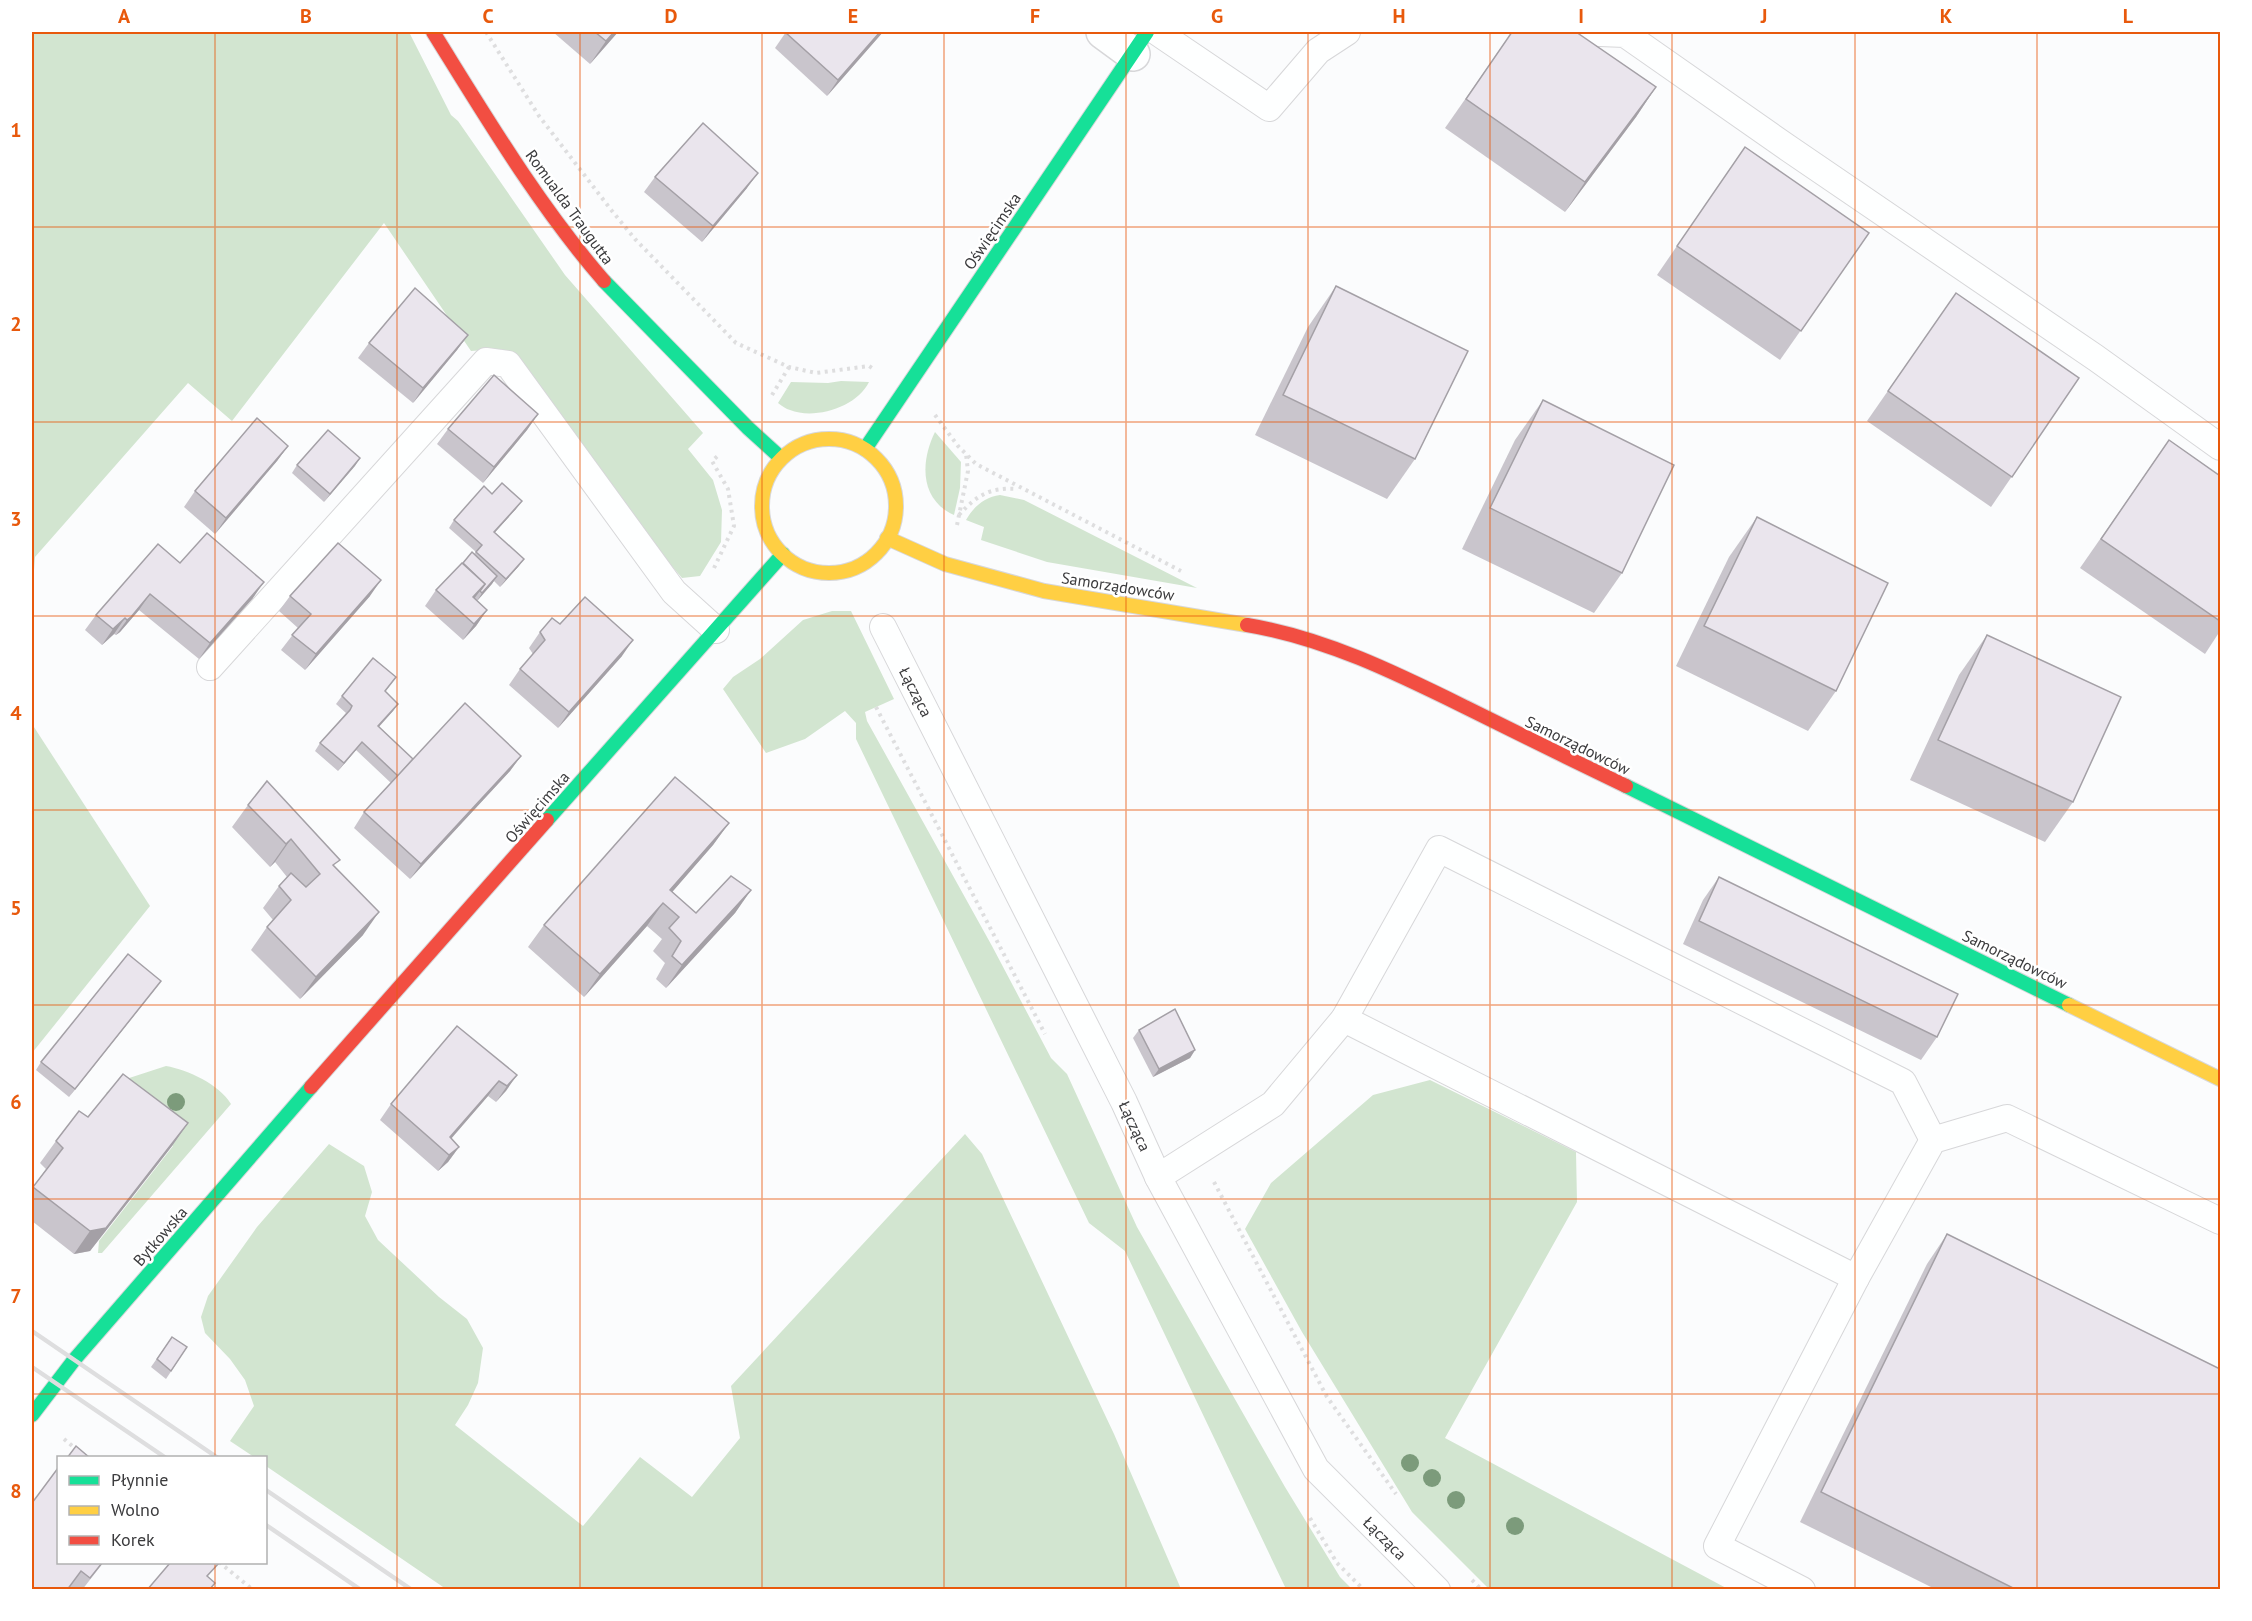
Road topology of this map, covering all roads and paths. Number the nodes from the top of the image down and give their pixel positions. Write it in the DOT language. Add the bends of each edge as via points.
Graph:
graph roads {
  1 [pos="433,32"];
  2 [pos="486,32"];
  3 [pos="1103,32"];
  4 [pos="1157,32"];
  5 [pos="1347,32"];
  6 [pos="1575,32"];
  7 [pos="1140,43"];
  8 [pos="869,366"];
  9 [pos="937,416"];
  10 [pos="2220,447"];
  11 [pos="865,449"];
  12 [pos="966,454"];
  13 [pos="781,458"];
  14 [pos="712,461"];
  15 [pos="997,476"];
  16 [pos="1023,490"];
  17 [pos="959,515"];
  18 [pos="957,525"];
  19 [pos="887,538"];
  20 [pos="783,554"];
  21 [pos="712,572"];
  22 [pos="883,627"];
  23 [pos="716,630"];
  24 [pos="210,667"];
  25 [pos="1344,1019"];
  26 [pos="2220,1079"];
  27 [pos="316,1082"];
  28 [pos="1933,1140"];
  29 [pos="1198,1152"];
  30 [pos="1158,1177"];
  31 [pos="2220,1221"];
  32 [pos="1856,1278"];
  33 [pos="32,1414"];
  34 [pos="1396,1494"];
  35 [pos="220,1564"];
  36 [pos="1465,1574"];
  37 [pos="254,1590"];
  38 [pos="1437,1590"];
  39 [pos="1482,1590"];
  40 [pos="1802,1590"];
  1 -- 13 [label="street, Romualda Traugutta" via="573,245 609,287"];
  2 -- 8 [label="path" via="539,116 612,211 736,343 789,367 816,374"];
  3 -- 7 [label="street"];
  4 -- 5 [label="lane" via="1269,108 1318,51"];
  6 -- 10 [label="lane" via="1625,34"];
  7 -- 11 [label="street, Oświęcimska"];
  9 -- 12 [label="path"];
  11 -- 13 [label="street" via="844,440 821,439 799,445"];
  11 -- 19 [label="street" via="883,466 894,489 895,515"];
  12 -- 15 [label="path"];
  12 -- 17 [label="path" via="968,471"];
  13 -- 20 [label="street" via="768,475 762,496 762,518 770,538"];
  14 -- 21 [label="path" via="728,489 734,526"];
  16 -- 17 [label="path" via="989,491 973,499"];
  17 -- 18 [label="path"];
  19 -- 20 [label="street" via="867,560 839,572 819,572 800,566"];
  19 -- 26 [label="street, Samorządowców" via="945,564 1044,591 1264,628 1359,658"];
  20 -- 23 [label="street, Oświęcimska"];
  22 -- 30 [label="lane, Łącząca" via="1124,1102"];
  23 -- 24 [label="lane" via="674,592 508,364 486,361"];
  23 -- 27 [label="street, Oświęcimska"];
  25 -- 28 [label="lane" via="1439,849 1903,1082"];
  25 -- 29 [label="lane" via="1274,1104"];
  25 -- 32 [label="lane"];
  27 -- 33 [label="street, Bytkowska" via="74,1359"];
  28 -- 31 [label="lane" via="2007,1118"];
  28 -- 32 [label="lane"];
  29 -- 30 [label="lane"];
  29 -- 34 [label="path" via="1327,1397"];
  30 -- 38 [label="lane, Łącząca" via="1316,1469"];
  32 -- 40 [label="lane" via="1718,1546"];
  35 -- 37 [label="path"];
  36 -- 39 [label="path"];
}
